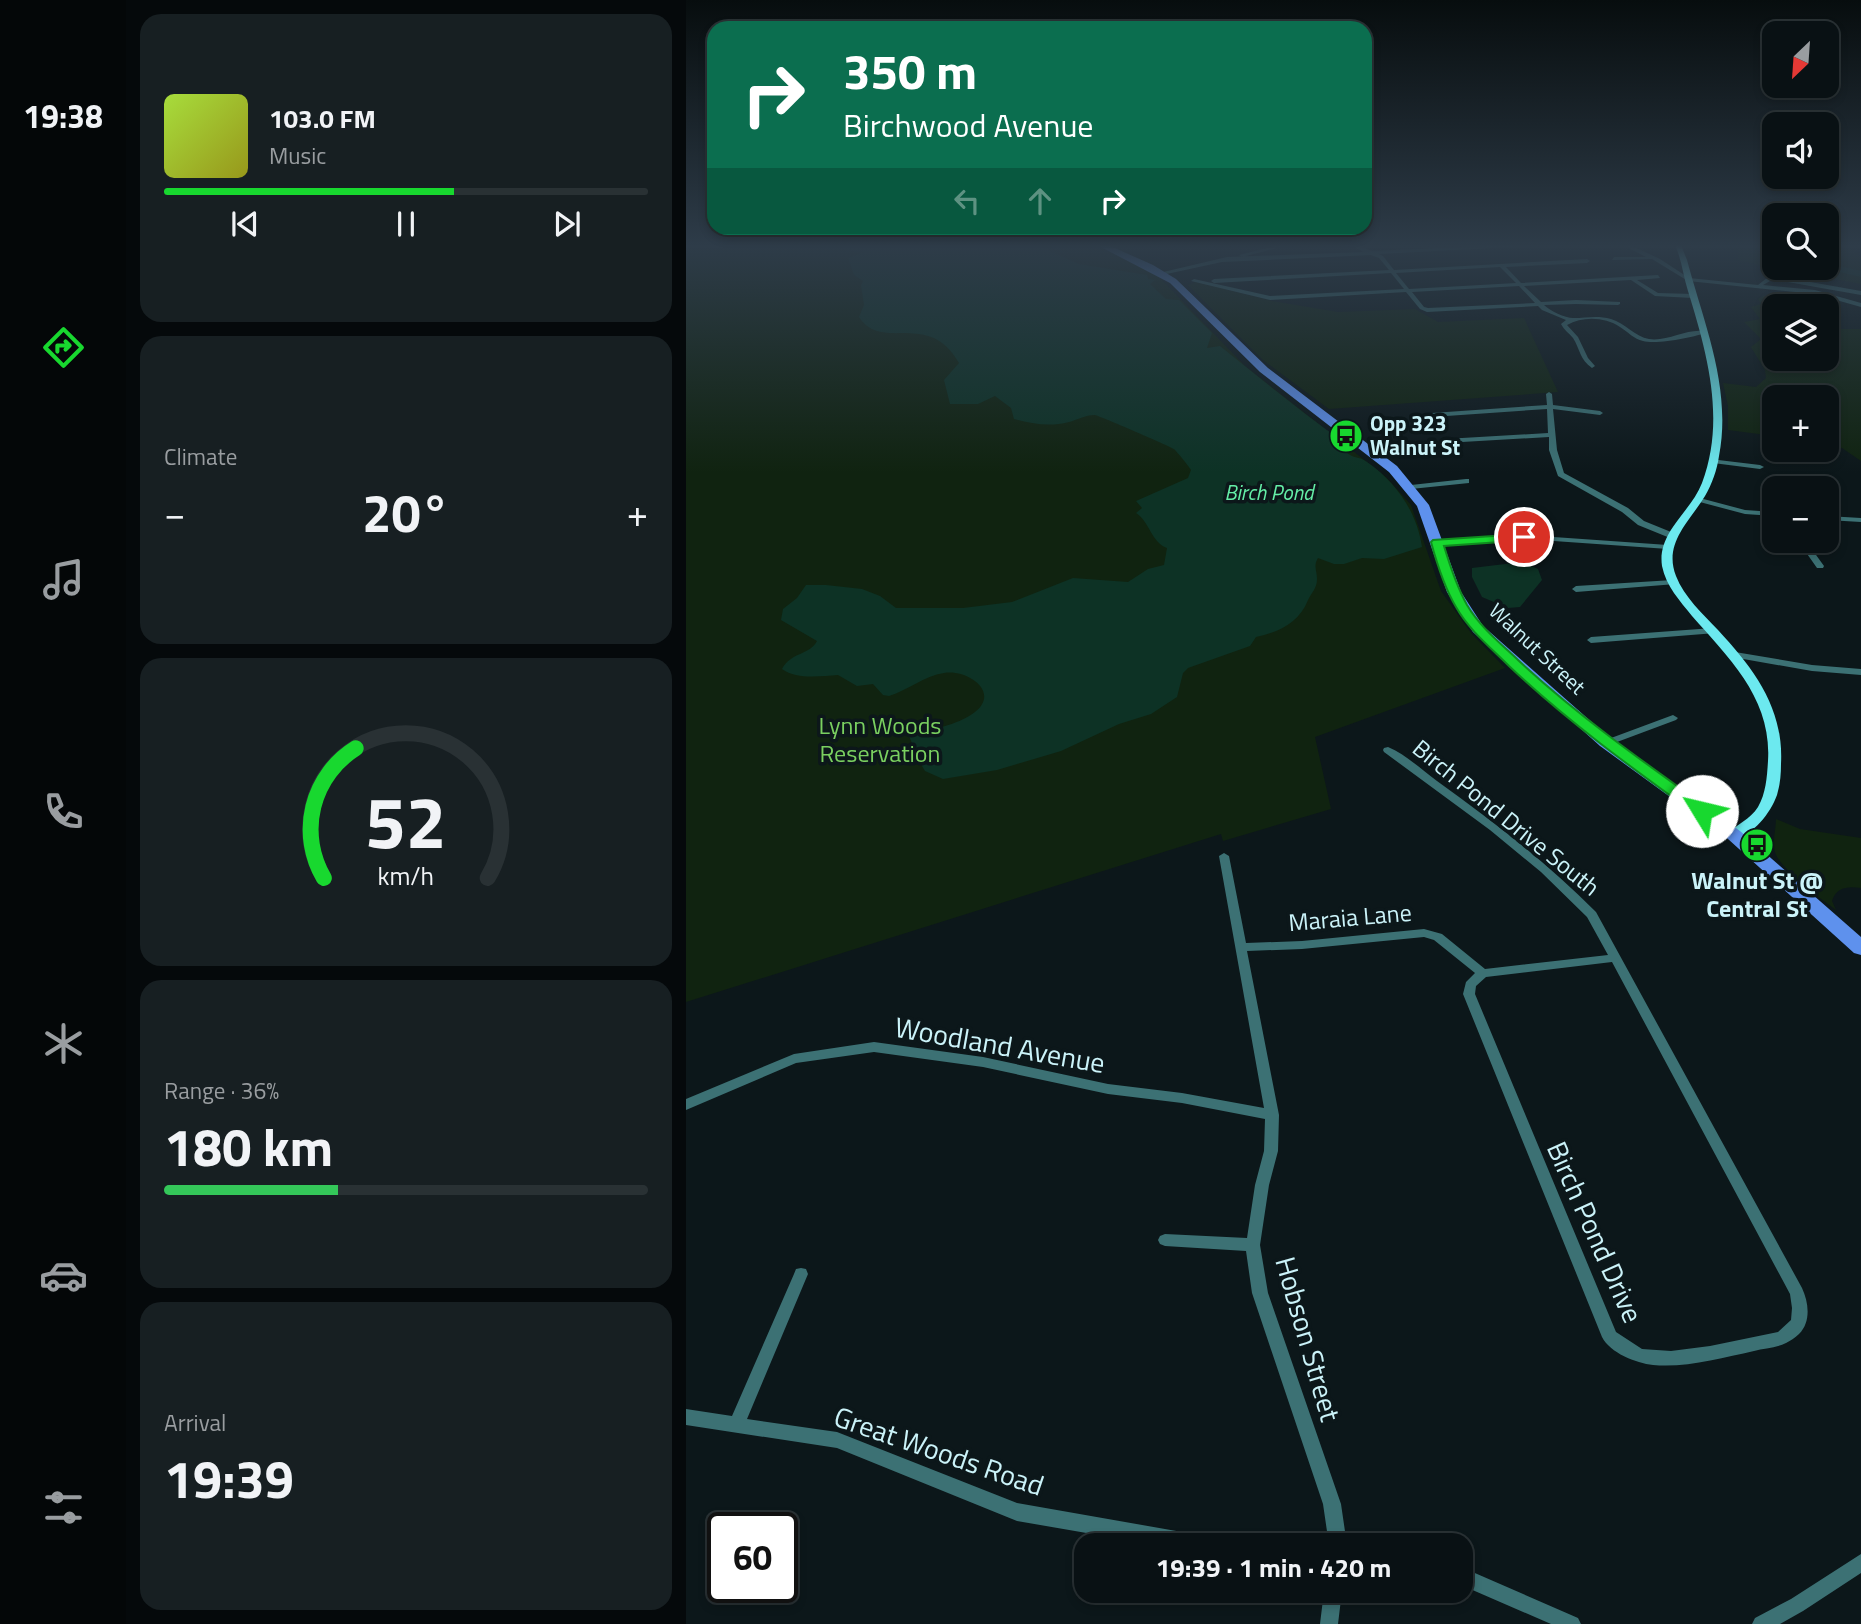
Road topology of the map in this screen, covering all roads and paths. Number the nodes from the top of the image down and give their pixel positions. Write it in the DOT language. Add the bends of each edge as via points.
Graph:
graph roads {
  1 [pos="1213,321"];
  2 [pos="1569,321"];
  3 [pos="1612,321"];
  4 [pos="1701,321"];
  5 [pos="1705,332"];
  6 [pos="1592,366"];
  7 [pos="1549,394"];
  8 [pos="1550,407"];
  9 [pos="1600,413"];
  10 [pos="1432,415"];
  11 [pos="1552,435"];
  12 [pos="1445,441"];
  13 [pos="1713,461"];
  14 [pos="1760,467"];
  15 [pos="1466,481"];
  16 [pos="1411,486"];
  17 [pos="1699,499"];
  18 [pos="1762,513"];
  19 [pos="1839,519"];
  20 [pos="1861,520"];
  21 [pos="1437,542"];
  22 [pos="1670,542"];
  23 [pos="1811,553"];
  24 [pos="1820,566"];
  25 [pos="1673,582"];
  26 [pos="1576,589"];
  27 [pos="1713,631"];
  28 [pos="1591,640"];
  29 [pos="1735,655"];
  30 [pos="1861,672"];
  31 [pos="1673,718"];
  32 [pos="1606,743"];
  33 [pos="1388,750"];
  34 [pos="1734,835"];
  35 [pos="1224,856"];
  36 [pos="1242,947"];
  37 [pos="1861,948"];
  38 [pos="1614,958"];
  39 [pos="1483,973"];
  40 [pos="686,1105"];
  41 [pos="1272,1115"];
  42 [pos="1165,1240"];
  43 [pos="1253,1245"];
  44 [pos="801,1274"];
  45 [pos="686,1417"];
  46 [pos="736,1425"];
  47 [pos="1131,1533"];
  48 [pos="1336,1533"];
  49 [pos="1861,1563"];
  50 [pos="1473,1581"];
  51 [pos="1332,1603"];
  52 [pos="1329,1624"];
  53 [pos="1572,1624"];
  54 [pos="1761,1624"];
  1 -- 16 [label="main road, Walnut Street" via="1258,366"];
  2 -- 6 [label="street" via="1564,324 1566,330"];
  3 -- 5 [label="street" via="1653,341"];
  4 -- 5 [label="street"];
  5 -- 13 [label="street" via="1720,410"];
  7 -- 8 [label="street"];
  8 -- 9 [label="street"];
  8 -- 10 [label="street"];
  8 -- 11 [label="street"];
  11 -- 12 [label="street"];
  11 -- 22 [label="street" via="1561,474"];
  13 -- 14 [label="street"];
  13 -- 17 [label="street"];
  15 -- 16 [label="street"];
  16 -- 21 [label="main road, Walnut Street"];
  17 -- 18 [label="street"];
  17 -- 22 [label="street"];
  19 -- 20 [label="street"];
  21 -- 22 [label="street" via="1524,537"];
  21 -- 32 [label="main road, Walnut Street" via="1454,592 1478,629"];
  22 -- 25 [label="street" via="1667,566"];
  23 -- 24 [label="street"];
  25 -- 26 [label="street"];
  25 -- 27 [label="street"];
  27 -- 28 [label="street"];
  27 -- 29 [label="street"];
  29 -- 30 [label="street"];
  29 -- 34 [label="street" via="1762,691 1773,718 1777,752 1765,809"];
  31 -- 32 [label="street"];
  32 -- 34 [label="main road, Walnut Street"];
  33 -- 38 [label="street, Birch Pond Drive South" via="1578,900 1592,915"];
  34 -- 37 [label="main road, Walnut Street"];
  35 -- 36 [label="street, Hobson Street"];
  36 -- 39 [label="street, Maraia Lane" via="1424,933 1438,937"];
  36 -- 41 [label="street, Hobson Street"];
  38 -- 39 [label="street"];
  38 -- 39 [label="street, Birch Pond Drive" via="1797,1293 1802,1315 1795,1331 1781,1338 1669,1358 1644,1357 1609,1337 1469,994 1470,985"];
  40 -- 41 [label="street, Woodland Avenue" via="794,1059 874,1047 983,1062 1108,1089"];
  41 -- 43 [label="street, Hobson Street" via="1271,1151"];
  42 -- 43 [label="street"];
  43 -- 48 [label="street, Hobson Street" via="1259,1293 1332,1504"];
  44 -- 46 [label="street"];
  45 -- 46 [label="street, Great Woods Road"];
  46 -- 47 [label="street, Great Woods Road" via="837,1440 1017,1513"];
  49 -- 54 [label="street"];
  50 -- 53 [label="street"];
  51 -- 52 [label="street"];
}
